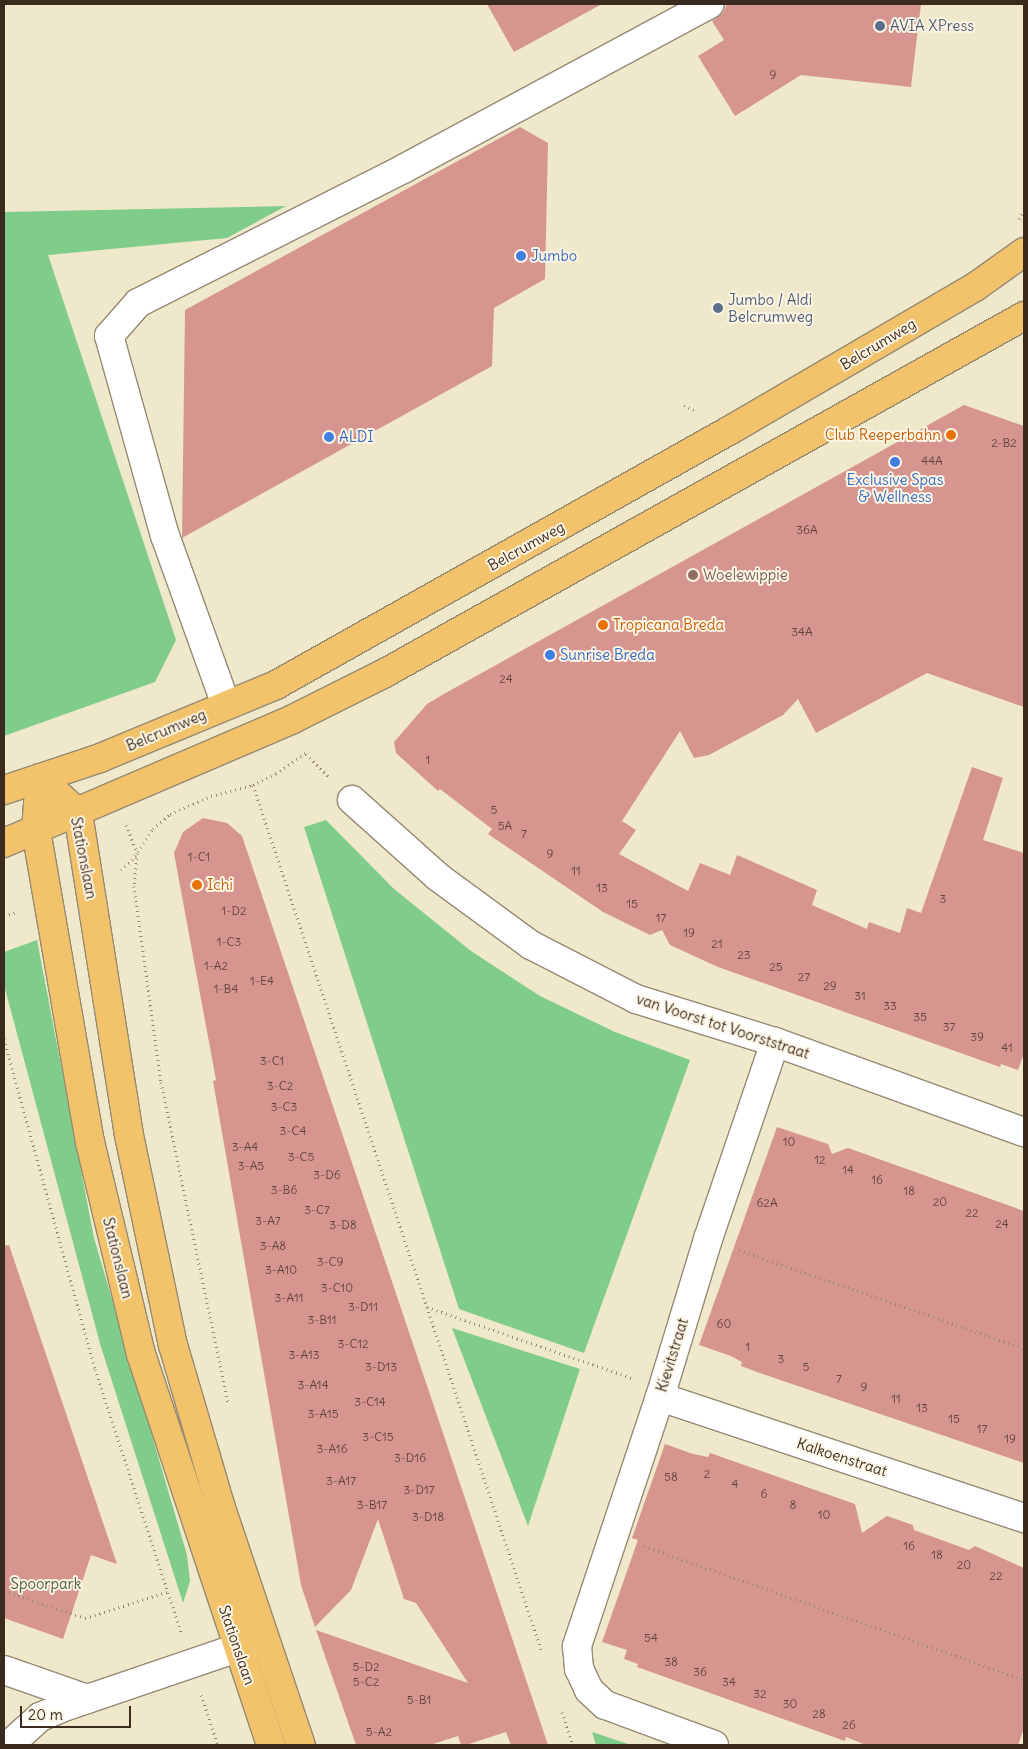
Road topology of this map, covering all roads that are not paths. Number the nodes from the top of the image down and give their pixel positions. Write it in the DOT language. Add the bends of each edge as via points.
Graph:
graph roads {
  1 [pos="710,4"];
  2 [pos="1024,252"];
  3 [pos="1024,316"];
  4 [pos="226,705"];
  5 [pos="40,778"];
  6 [pos="4,790"];
  7 [pos="352,800"];
  8 [pos="78,813"];
  9 [pos="36,830"];
  10 [pos="4,843"];
  11 [pos="775,1042"];
  12 [pos="1024,1132"];
  13 [pos="661,1393"];
  14 [pos="1024,1518"];
  15 [pos="265,1639"];
  16 [pos="237,1648"];
  17 [pos="4,1670"];
  18 [pos="87,1699"];
  19 [pos="9,1745"];
  20 [pos="271,1745"];
  21 [pos="301,1745"];
  22 [pos="714,1745"];
  1 -- 4 [label="street" via="406,168 138,302 109,336 165,536"];
  2 -- 4 [label="main road, Belcrumweg" via="975,287 715,439 348,646 276,684"];
  3 -- 8 [label="main road" via="384,673 292,719"];
  4 -- 5 [label="main road, Belcrumweg" via="100,758"];
  5 -- 6 [label="main road, Belcrumweg"];
  5 -- 8 [label="main road, Stationslaan"];
  5 -- 9 [label="main road, Stationslaan"];
  7 -- 11 [label="street, van Voorst tot Voorststraat" via="438,877 531,945 636,999"];
  8 -- 9 [label="main road"];
  8 -- 15 [label="main road, Stationslaan" via="128,1135 173,1345 220,1505"];
  9 -- 10 [label="main road"];
  9 -- 16 [label="main road, Stationslaan" via="90,1142 139,1344"];
  11 -- 12 [label="street, van Voorst tot Voorststraat"];
  11 -- 13 [label="street, Kievitstraat" via="708,1239"];
  13 -- 14 [label="street, Kalkoenstraat"];
  13 -- 22 [label="street, Kievitstraat" via="577,1646 579,1669 590,1690 605,1705"];
  15 -- 16 [label="street"];
  15 -- 21 [label="main road, Stationslaan"];
  16 -- 18 [label="street"];
  16 -- 20 [label="main road, Stationslaan"];
  17 -- 18 [label="street"];
  18 -- 19 [label="street" via="40,1717"];
}
